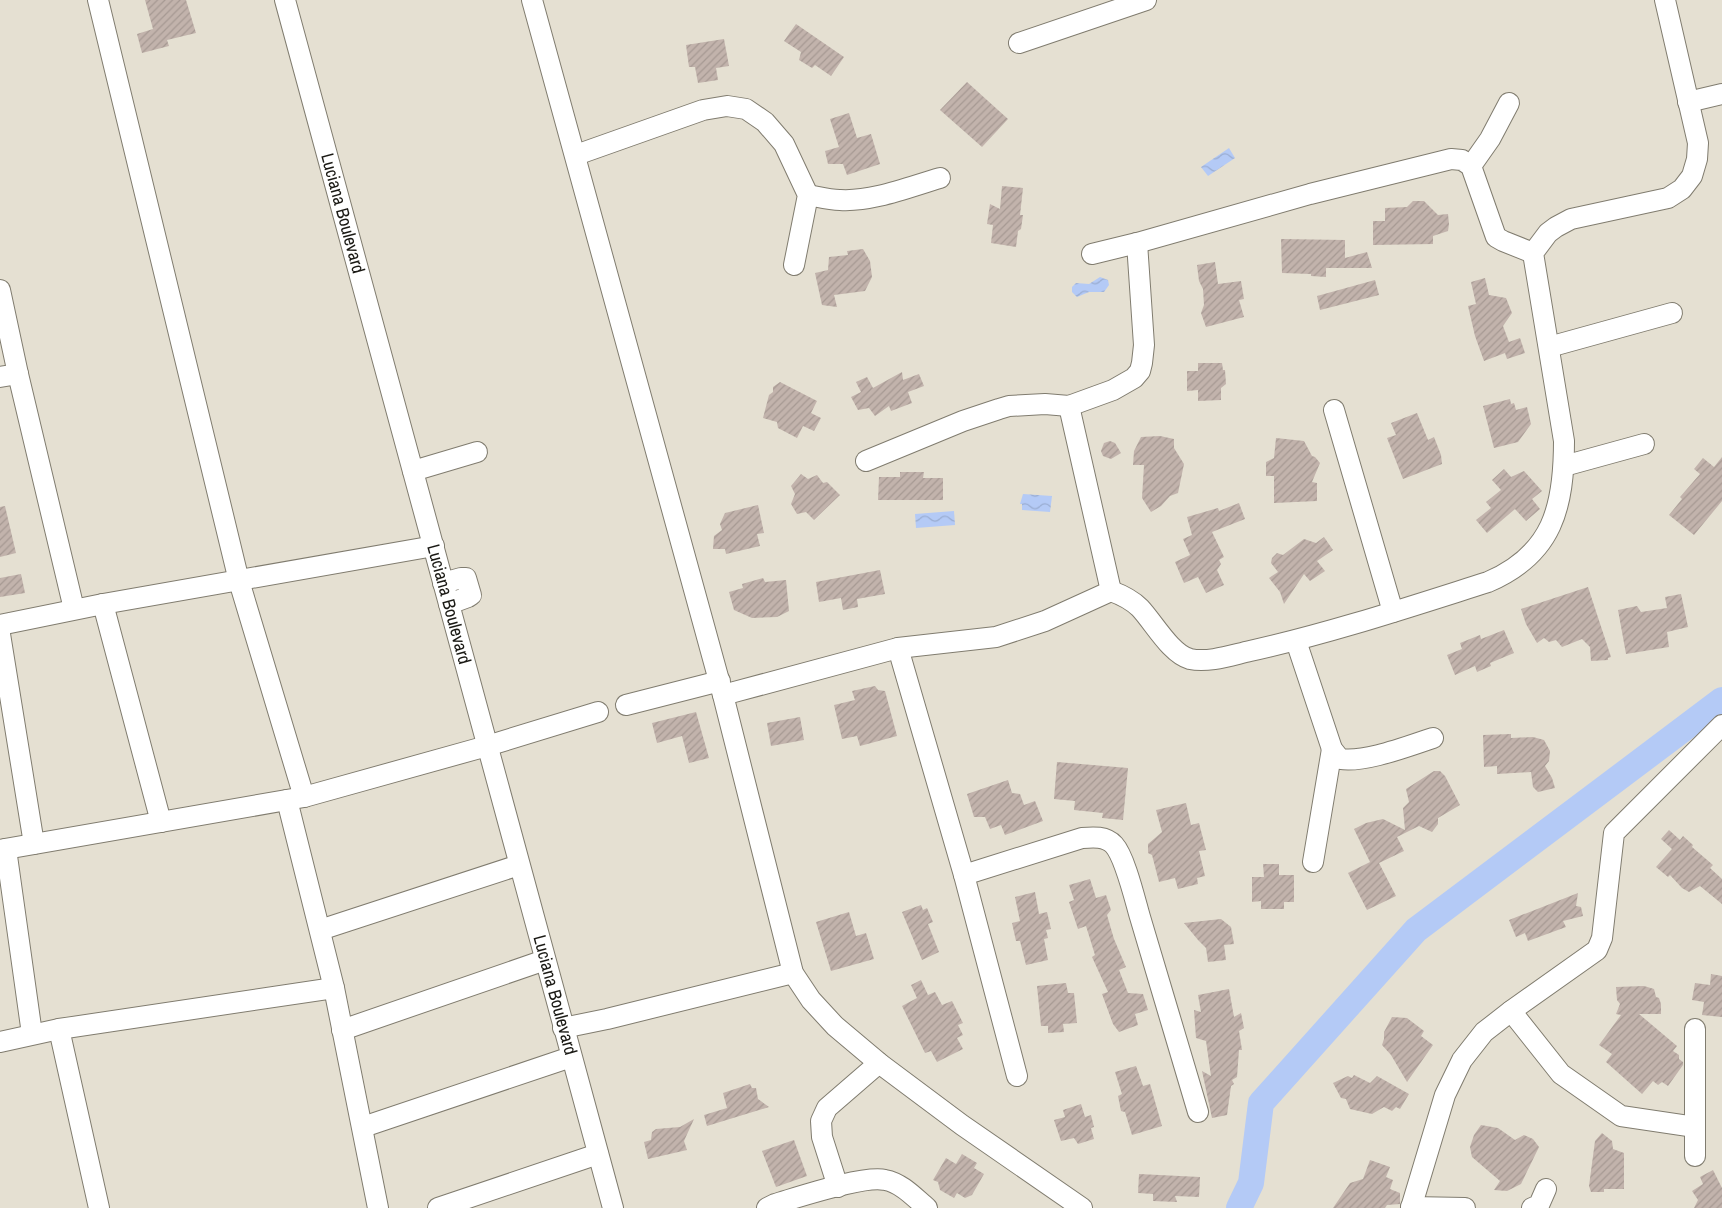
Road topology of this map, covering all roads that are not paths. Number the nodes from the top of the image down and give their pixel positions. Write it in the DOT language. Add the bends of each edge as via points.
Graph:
graph roads {
  1 [pos="98,0"];
  2 [pos="286,0"];
  3 [pos="532,0"];
  4 [pos="1146,0"];
  5 [pos="1665,0"];
  6 [pos="1019,43"];
  7 [pos="1722,94"];
  8 [pos="1508,102"];
  9 [pos="1688,102"];
  10 [pos="576,155"];
  11 [pos="1471,166"];
  12 [pos="940,178"];
  13 [pos="808,195"];
  14 [pos="1137,243"];
  15 [pos="1533,253"];
  16 [pos="1092,254"];
  17 [pos="794,265"];
  18 [pos="0,290"];
  19 [pos="1672,313"];
  20 [pos="1549,347"];
  21 [pos="9,376"];
  22 [pos="1069,406"];
  23 [pos="1334,410"];
  24 [pos="1644,444"];
  25 [pos="476,452"];
  26 [pos="866,461"];
  27 [pos="1564,466"];
  28 [pos="413,471"];
  29 [pos="434,546"];
  30 [pos="239,581"];
  31 [pos="1111,591"];
  32 [pos="102,604"];
  33 [pos="74,609"];
  34 [pos="1393,612"];
  35 [pos="0,625"];
  36 [pos="0,634"];
  37 [pos="1296,641"];
  38 [pos="898,648"];
  39 [pos="721,688"];
  40 [pos="626,705"];
  41 [pos="598,712"];
  42 [pos="1722,725"];
  43 [pos="1433,738"];
  44 [pos="487,746"];
  45 [pos="1332,749"];
  46 [pos="296,799"];
  47 [pos="161,822"];
  48 [pos="34,844"];
  49 [pos="3,850"];
  50 [pos="1313,862"];
  51 [pos="519,865"];
  52 [pos="964,875"];
  53 [pos="320,930"];
  54 [pos="545,960"];
  55 [pos="793,973"];
  56 [pos="334,988"];
  57 [pos="1511,1011"];
  58 [pos="563,1028"];
  59 [pos="58,1029"];
  60 [pos="1695,1029"];
  61 [pos="342,1030"];
  62 [pos="32,1034"];
  63 [pos="0,1042"];
  64 [pos="571,1057"];
  65 [pos="880,1063"];
  66 [pos="1017,1076"];
  67 [pos="1198,1112"];
  68 [pos="362,1127"];
  69 [pos="1695,1127"];
  70 [pos="598,1154"];
  71 [pos="1695,1156"];
  72 [pos="838,1187"];
  73 [pos="1546,1189"];
  74 [pos="99,1208"];
  75 [pos="378,1208"];
  76 [pos="438,1208"];
  77 [pos="613,1208"];
  78 [pos="768,1208"];
  79 [pos="927,1208"];
  80 [pos="1082,1208"];
  81 [pos="1411,1208"];
  82 [pos="1465,1208"];
  83 [pos="1532,1208"];
  1 -- 30 [label="street"];
  2 -- 28 [label="street, Luciana Boulevard"];
  3 -- 10 [label="street"];
  4 -- 6 [label="street"];
  5 -- 9 [label="street"];
  7 -- 9 [label="street"];
  8 -- 11 [label="street"];
  9 -- 15 [label="street" via="1698,143 1697,159 1692,176 1682,189 1668,198 1572,219 1548,233"];
  10 -- 13 [label="street" via="703,110 728,106 746,109 765,122 784,144"];
  10 -- 39 [label="street"];
  11 -- 14 [label="street" via="1462,160 1451,159 1310,194"];
  11 -- 15 [label="street" via="1496,237"];
  12 -- 13 [label="street" via="886,194 855,199"];
  13 -- 17 [label="street"];
  14 -- 16 [label="street"];
  14 -- 22 [label="street" via="1144,345 1140,371 1113,390"];
  15 -- 20 [label="street"];
  18 -- 21 [label="street"];
  19 -- 20 [label="street"];
  20 -- 27 [label="street" via="1564,441"];
  21 -- 33 [label="street"];
  22 -- 26 [label="street" via="1009,406 962,421"];
  22 -- 31 [label="street"];
  23 -- 34 [label="street"];
  24 -- 27 [label="street"];
  25 -- 28 [label="street"];
  27 -- 34 [label="street" via="1561,494 1550,527 1527,559 1515,569 1488,582"];
  28 -- 29 [label="street, Luciana Boulevard"];
  29 -- 30 [label="street"];
  29 -- 44 [label="street, Luciana Boulevard"];
  30 -- 32 [label="street"];
  30 -- 46 [label="street"];
  31 -- 37 [label="street" via="1140,608 1168,643 1189,659 1218,658"];
  31 -- 38 [label="street" via="996,638"];
  32 -- 33 [label="street"];
  32 -- 47 [label="street"];
  33 -- 35 [label="street"];
  34 -- 37 [label="street"];
  36 -- 48 [label="street"];
  37 -- 45 [label="street"];
  38 -- 39 [label="street"];
  38 -- 52 [label="street"];
  39 -- 40 [label="street"];
  39 -- 55 [label="street"];
  41 -- 44 [label="street"];
  42 -- 57 [label="street" via="1614,833 1602,938 1597,950"];
  43 -- 45 [label="street" via="1349,760 1340,759"];
  44 -- 46 [label="street"];
  44 -- 51 [label="street, Luciana Boulevard"];
  45 -- 50 [label="street"];
  46 -- 47 [label="street"];
  46 -- 53 [label="street"];
  47 -- 48 [label="street"];
  48 -- 49 [label="street"];
  49 -- 62 [label="street"];
  51 -- 53 [label="street"];
  51 -- 54 [label="street, Luciana Boulevard"];
  52 -- 66 [label="street"];
  52 -- 67 [label="street" via="1082,838 1103,838 1113,843 1132,890"];
  53 -- 56 [label="street"];
  54 -- 58 [label="street, Luciana Boulevard"];
  54 -- 61 [label="street"];
  55 -- 58 [label="street"];
  55 -- 65 [label="street" via="835,1026"];
  56 -- 59 [label="street"];
  56 -- 61 [label="street"];
  57 -- 69 [label="street" via="1561,1074 1621,1116"];
  57 -- 81 [label="street" via="1484,1032 1462,1060 1445,1095"];
  58 -- 64 [label="street, Luciana Boulevard"];
  59 -- 62 [label="street"];
  59 -- 74 [label="street"];
  60 -- 69 [label="street"];
  61 -- 68 [label="street"];
  62 -- 63 [label="street"];
  64 -- 68 [label="street"];
  64 -- 70 [label="street, Luciana Boulevard"];
  65 -- 72 [label="street" via="827,1108 821,1121 822,1137"];
  65 -- 80 [label="street"];
  68 -- 75 [label="street"];
  69 -- 71 [label="street"];
  70 -- 76 [label="street"];
  70 -- 77 [label="street, Luciana Boulevard"];
  72 -- 78 [label="street"];
  72 -- 79 [label="street" via="884,1179 903,1188"];
  73 -- 83 [label="street" via="1539,1205"];
  81 -- 82 [label="street"];
}
